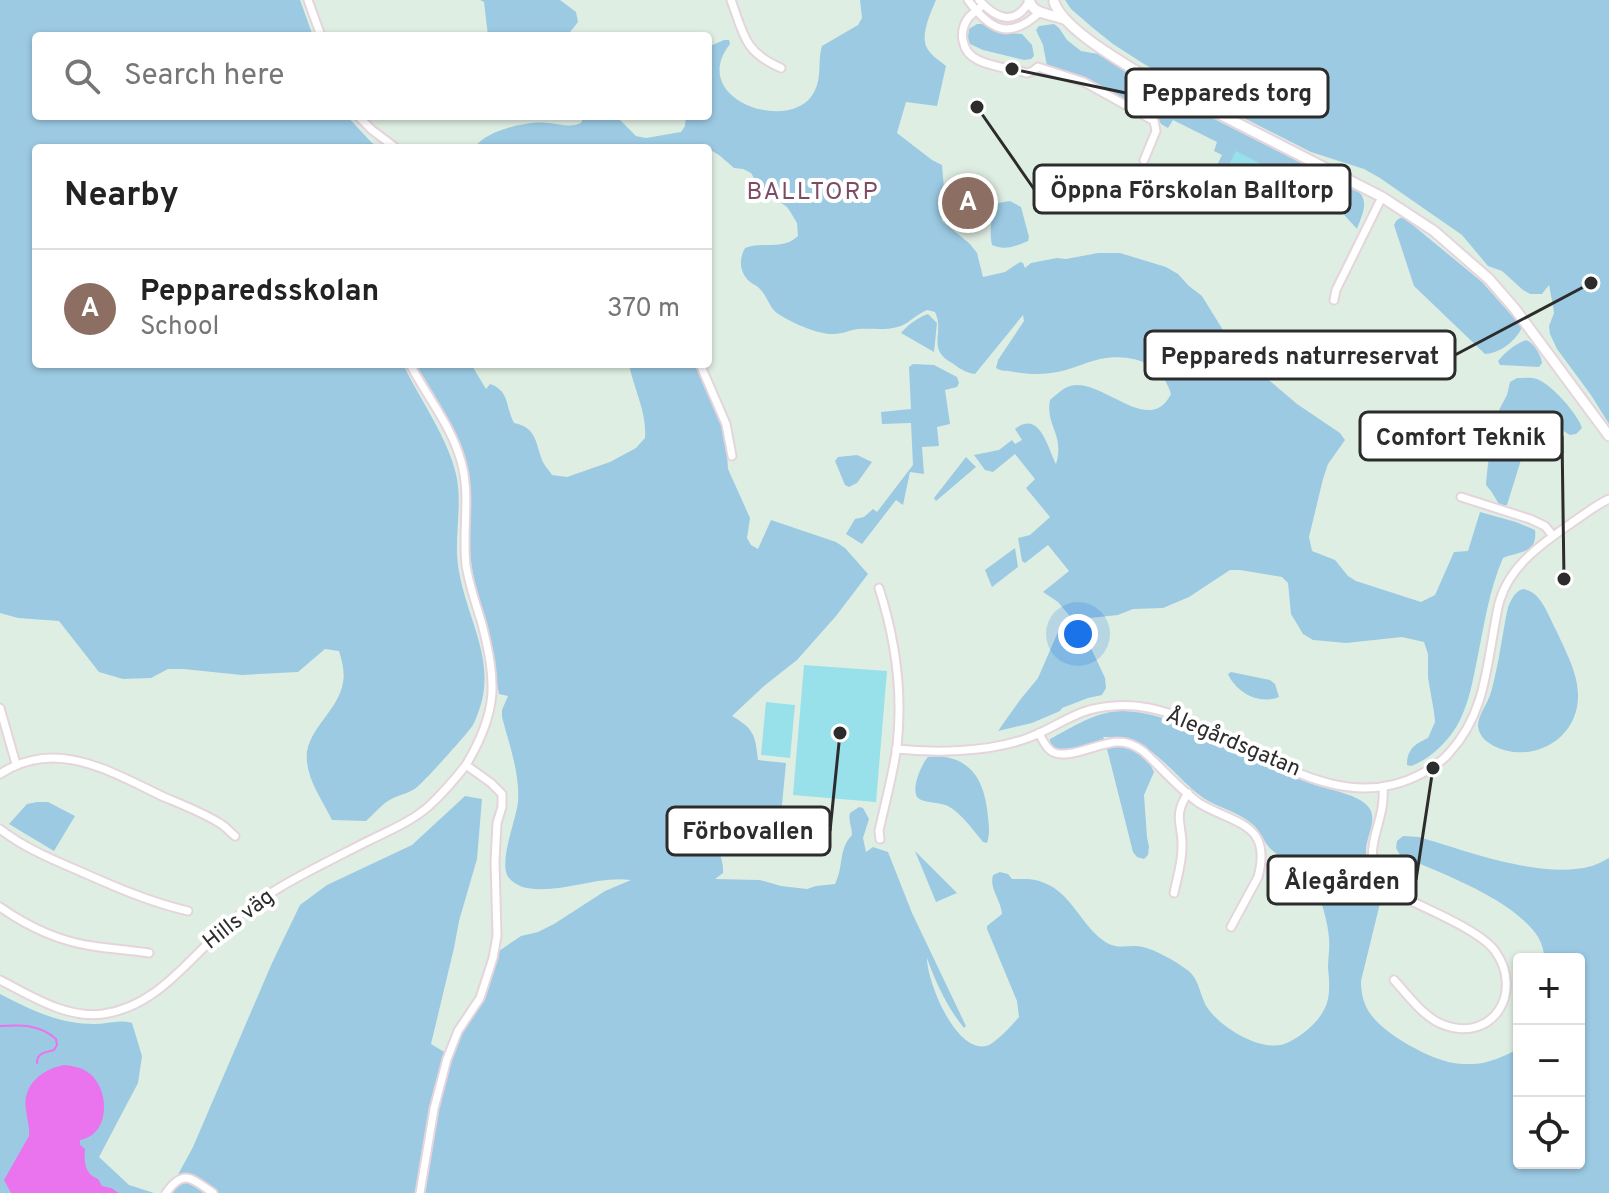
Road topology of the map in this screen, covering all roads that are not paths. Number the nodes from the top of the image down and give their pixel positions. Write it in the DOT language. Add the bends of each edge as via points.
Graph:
graph roads {
  1 [pos="308,0"];
  2 [pos="731,0"];
  3 [pos="968,0"];
  4 [pos="1029,1"];
  5 [pos="1054,1"];
  6 [pos="981,2"];
  7 [pos="976,11"];
  8 [pos="1042,12"];
  9 [pos="1064,19"];
  10 [pos="320,32"];
  11 [pos="781,68"];
  12 [pos="362,120"];
  13 [pos="391,144"];
  14 [pos="1144,160"];
  15 [pos="1382,197"];
  16 [pos="1334,300"];
  17 [pos="412,368"];
  18 [pos="702,368"];
  19 [pos="1609,436"];
  20 [pos="732,456"];
  21 [pos="1461,497"];
  22 [pos="1606,498"];
  23 [pos="1553,536"];
  24 [pos="879,588"];
  25 [pos="0,708"];
  26 [pos="1039,733"];
  27 [pos="896,749"];
  28 [pos="16,764"];
  29 [pos="466,765"];
  30 [pos="0,774"];
  31 [pos="1383,787"];
  32 [pos="1188,793"];
  33 [pos="0,829"];
  34 [pos="235,836"];
  35 [pos="880,839"];
  36 [pos="1174,893"];
  37 [pos="0,907"];
  38 [pos="188,911"];
  39 [pos="1231,927"];
  40 [pos="149,953"];
  41 [pos="0,980"];
  42 [pos="1394,980"];
  43 [pos="166,1193"];
  44 [pos="213,1193"];
  45 [pos="420,1193"];
  1 -- 10 [label="street"];
  2 -- 11 [label="street" via="750,47"];
  3 -- 7 [label="street"];
  4 -- 6 [label="street" via="1019,14 1008,17 995,15"];
  4 -- 8 [label="street"];
  5 -- 8 [label="street"];
  5 -- 9 [label="street"];
  6 -- 7 [label="street"];
  7 -- 8 [label="street" via="994,26 1009,29"];
  7 -- 14 [label="street" via="962,32 972,56 1027,73 1038,67 1073,77 1154,121 1156,131"];
  8 -- 9 [label="street"];
  9 -- 15 [label="street" via="1141,74"];
  12 -- 13 [label="street"];
  15 -- 16 [label="street"];
  15 -- 19 [label="street" via="1434,231 1489,279"];
  17 -- 29 [label="street, Hills väg" via="451,434 464,473 466,562 493,691 488,721"];
  18 -- 20 [label="street" via="726,424"];
  21 -- 23 [label="street" via="1530,519"];
  22 -- 23 [label="street, Ålegårdsgatan"];
  23 -- 31 [label="street, Ålegårdsgatan" via="1528,556 1502,595 1483,688 1466,732 1433,768"];
  24 -- 27 [label="street" via="898,679"];
  25 -- 28 [label="street"];
  26 -- 27 [label="street, Ålegårdsgatan" via="980,748"];
  26 -- 31 [label="street, Ålegårdsgatan" via="1085,712 1141,707 1176,716 1327,782"];
  26 -- 32 [label="street, Ålegårdsgatan" via="1049,750 1059,754 1112,742 1130,744"];
  27 -- 35 [label="street"];
  28 -- 30 [label="street"];
  28 -- 34 [label="street" via="55,758 97,767 222,824"];
  29 -- 41 [label="street, Hills väg" via="445,791 406,822 261,899 142,1001 104,1014 81,1014"];
  29 -- 45 [label="street" via="502,794 495,861 497,936 480,998 447,1059"];
  31 -- 42 [label="street" via="1372,846 1380,877 1399,895 1488,943 1501,960 1506,990 1493,1019 1464,1029 1434,1020"];
  32 -- 36 [label="street" via="1179,810 1182,849"];
  32 -- 39 [label="street, Ålegårdsgatan" via="1245,824 1259,845 1258,877"];
  33 -- 38 [label="street" via="49,858 145,899"];
  37 -- 40 [label="street" via="72,942"];
  43 -- 44 [label="street" via="186,1177"];
}
